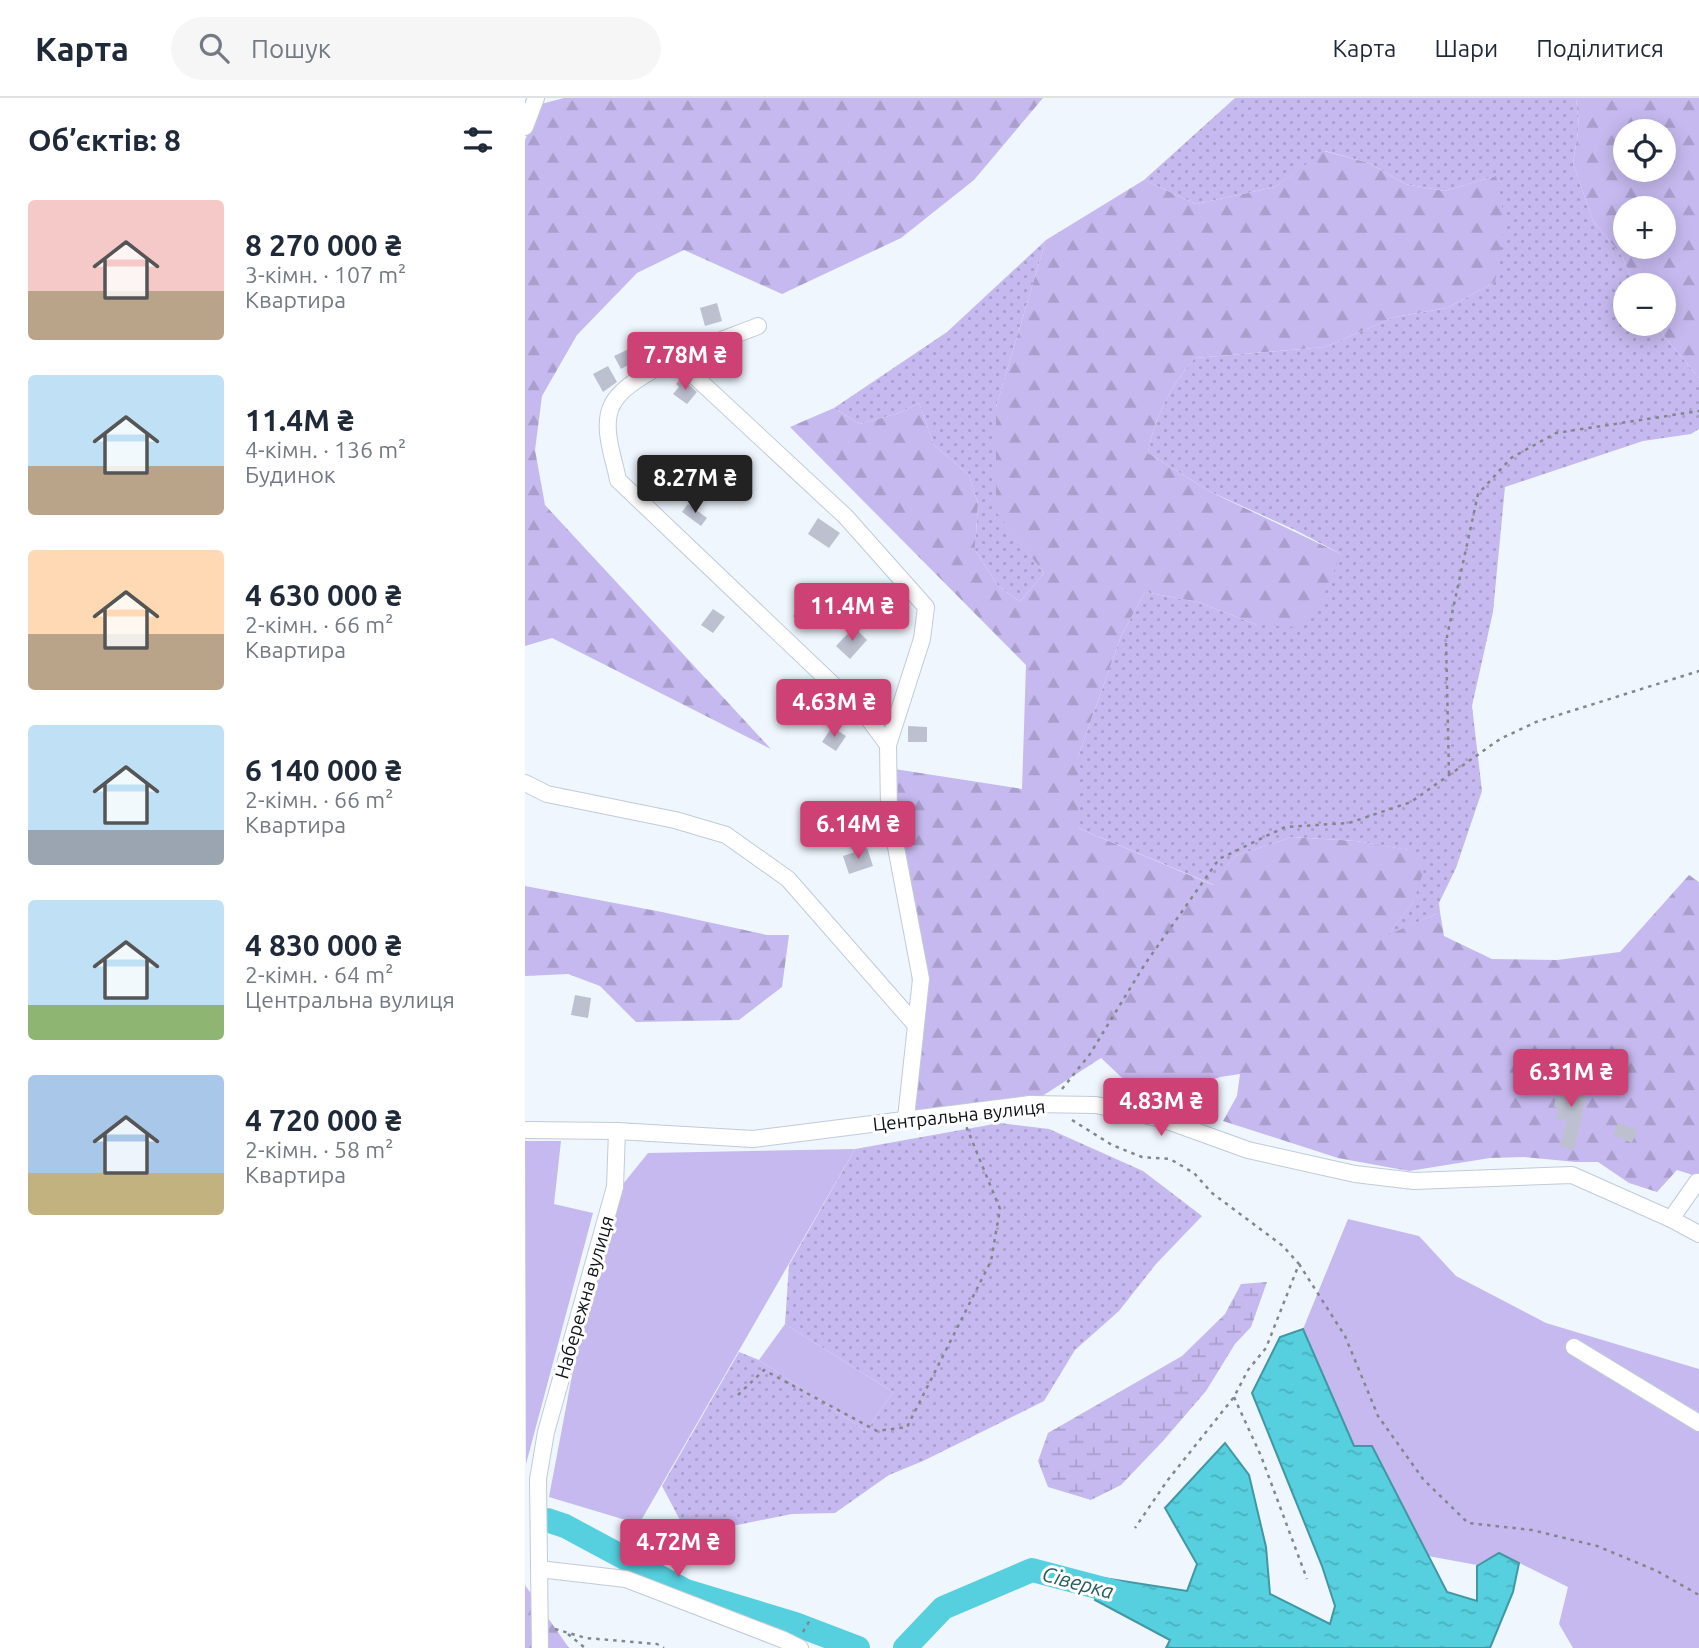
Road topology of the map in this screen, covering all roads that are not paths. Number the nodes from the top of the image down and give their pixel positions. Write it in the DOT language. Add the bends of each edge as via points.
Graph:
graph roads {
  1 [pos="536,98"];
  2 [pos="525,127"];
  3 [pos="758,326"];
  4 [pos="675,359"];
  5 [pos="888,745"];
  6 [pos="525,783"];
  7 [pos="914,1023"];
  8 [pos="906,1118"];
  9 [pos="525,1130"];
  10 [pos="617,1131"];
  11 [pos="1699,1182"];
  12 [pos="1671,1219"];
  13 [pos="1699,1234"];
  14 [pos="1574,1347"];
  15 [pos="1699,1423"];
  16 [pos="531,1478"];
  17 [pos="534,1559"];
  18 [pos="801,1641"];
  19 [pos="540,1648"];
  1 -- 2 [label="street"];
  3 -- 4 [label="street"];
  4 -- 5 [label="street" via="846,517 926,607 922,639"];
  4 -- 5 [label="street" via="632,383 612,405 607,425 618,480 868,718"];
  5 -- 7 [label="street" via="889,810 921,979"];
  6 -- 7 [label="street" via="547,794 726,835 788,879"];
  7 -- 8 [label="street"];
  8 -- 10 [label="street, Центральна вулиця" via="753,1139"];
  8 -- 12 [label="street, Центральна вулиця" via="1030,1104 1096,1105 1162,1119 1248,1150 1355,1174 1414,1181 1572,1175"];
  9 -- 10 [label="street"];
  10 -- 16 [label="street, Набережна вулиця" via="615,1187"];
  11 -- 12 [label="street"];
  12 -- 13 [label="street, Центральна вулиця"];
  14 -- 15 [label="street"];
  16 -- 17 [label="street, Набережна вулиця"];
  17 -- 18 [label="street" via="626,1579 784,1640"];
  17 -- 19 [label="street, Набережна вулиця"];
}
